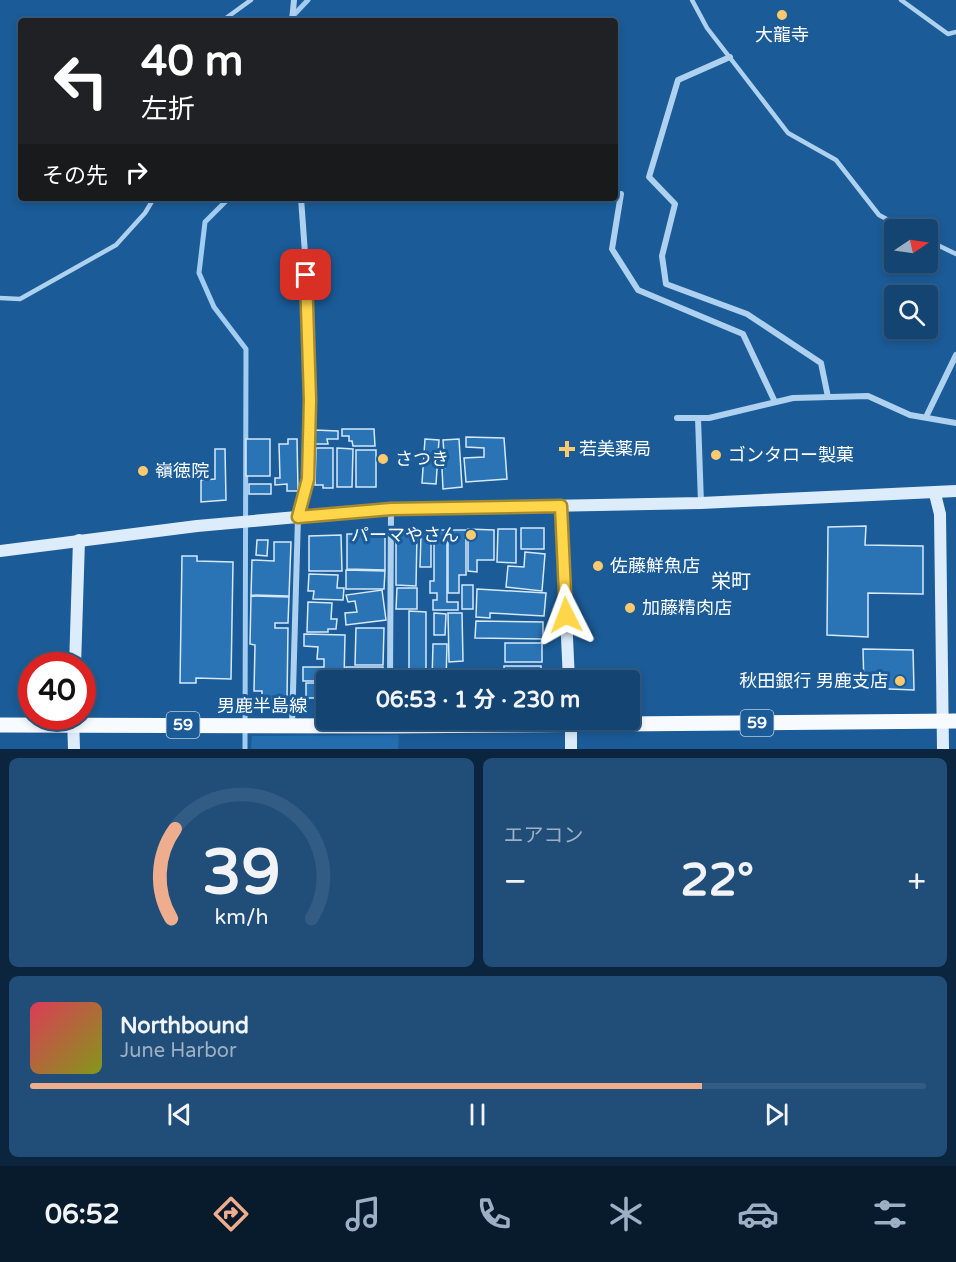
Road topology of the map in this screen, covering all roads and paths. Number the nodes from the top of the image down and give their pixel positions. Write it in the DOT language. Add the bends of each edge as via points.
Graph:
graph roads {
  1 [pos="251,0"];
  2 [pos="294,0"];
  3 [pos="692,0"];
  4 [pos="901,0"];
  5 [pos="226,18"];
  6 [pos="292,18"];
  7 [pos="956,32"];
  8 [pos="730,57"];
  9 [pos="621,194"];
  10 [pos="152,201"];
  11 [pos="301,201"];
  12 [pos="885,219"];
  13 [pos="938,245"];
  14 [pos="956,254"];
  15 [pos="0,298"];
  16 [pos="956,355"];
  17 [pos="828,397"];
  18 [pos="775,402"];
  19 [pos="926,417"];
  20 [pos="677,418"];
  21 [pos="698,418"];
  22 [pos="956,423"];
  23 [pos="956,491"];
  24 [pos="935,494"];
  25 [pos="701,503"];
  26 [pos="561,506"];
  27 [pos="391,509"];
  28 [pos="298,517"];
  29 [pos="79,540"];
  30 [pos="0,551"];
  31 [pos="75,652"];
  32 [pos="390,670"];
  33 [pos="568,670"];
  34 [pos="96,721"];
  35 [pos="950,721"];
  36 [pos="640,723"];
  37 [pos="18,724"];
  38 [pos="0,725"];
  39 [pos="316,725"];
  40 [pos="292,726"];
  41 [pos="73,730"];
  42 [pos="571,730"];
  43 [pos="74,749"];
  44 [pos="571,749"];
  45 [pos="943,749"];
  1 -- 5 [label="lane"];
  2 -- 6 [label="street"];
  3 -- 8 [label="lane" via="706,27"];
  4 -- 7 [label="lane" via="948,34"];
  8 -- 12 [label="lane" via="788,132 836,160"];
  8 -- 17 [label="street" via="678,80 648,177 675,204 662,256 666,284 747,314 821,363"];
  9 -- 18 [label="street" via="612,249 639,290 743,334"];
  10 -- 15 [label="lane" via="116,245 20,299"];
  11 -- 28 [label="street" via="310,400 308,479"];
  13 -- 14 [label="lane"];
  16 -- 19 [label="street"];
  17 -- 18 [label="street"];
  17 -- 19 [label="street" via="868,396 910,415"];
  18 -- 21 [label="street"];
  19 -- 22 [label="street"];
  20 -- 21 [label="street"];
  21 -- 25 [label="street"];
  23 -- 24 [label="street"];
  24 -- 25 [label="street"];
  24 -- 35 [label="street" via="940,514"];
  25 -- 26 [label="street"];
  26 -- 27 [label="street"];
  26 -- 33 [label="street"];
  27 -- 28 [label="street"];
  27 -- 32 [label="street"];
  28 -- 29 [label="street"];
  28 -- 40 [label="street"];
  29 -- 30 [label="street"];
  29 -- 31 [label="street"];
  34 -- 40 [label="main road, 男鹿半島線 / 59"];
  35 -- 36 [label="main road, 男鹿半島線 / 59"];
  35 -- 45 [label="street"];
  37 -- 38 [label="main road, 男鹿半島線 / 59"];
  39 -- 40 [label="main road, 男鹿半島線 / 59"];
  41 -- 43 [label="street"];
  42 -- 44 [label="street"];
}
